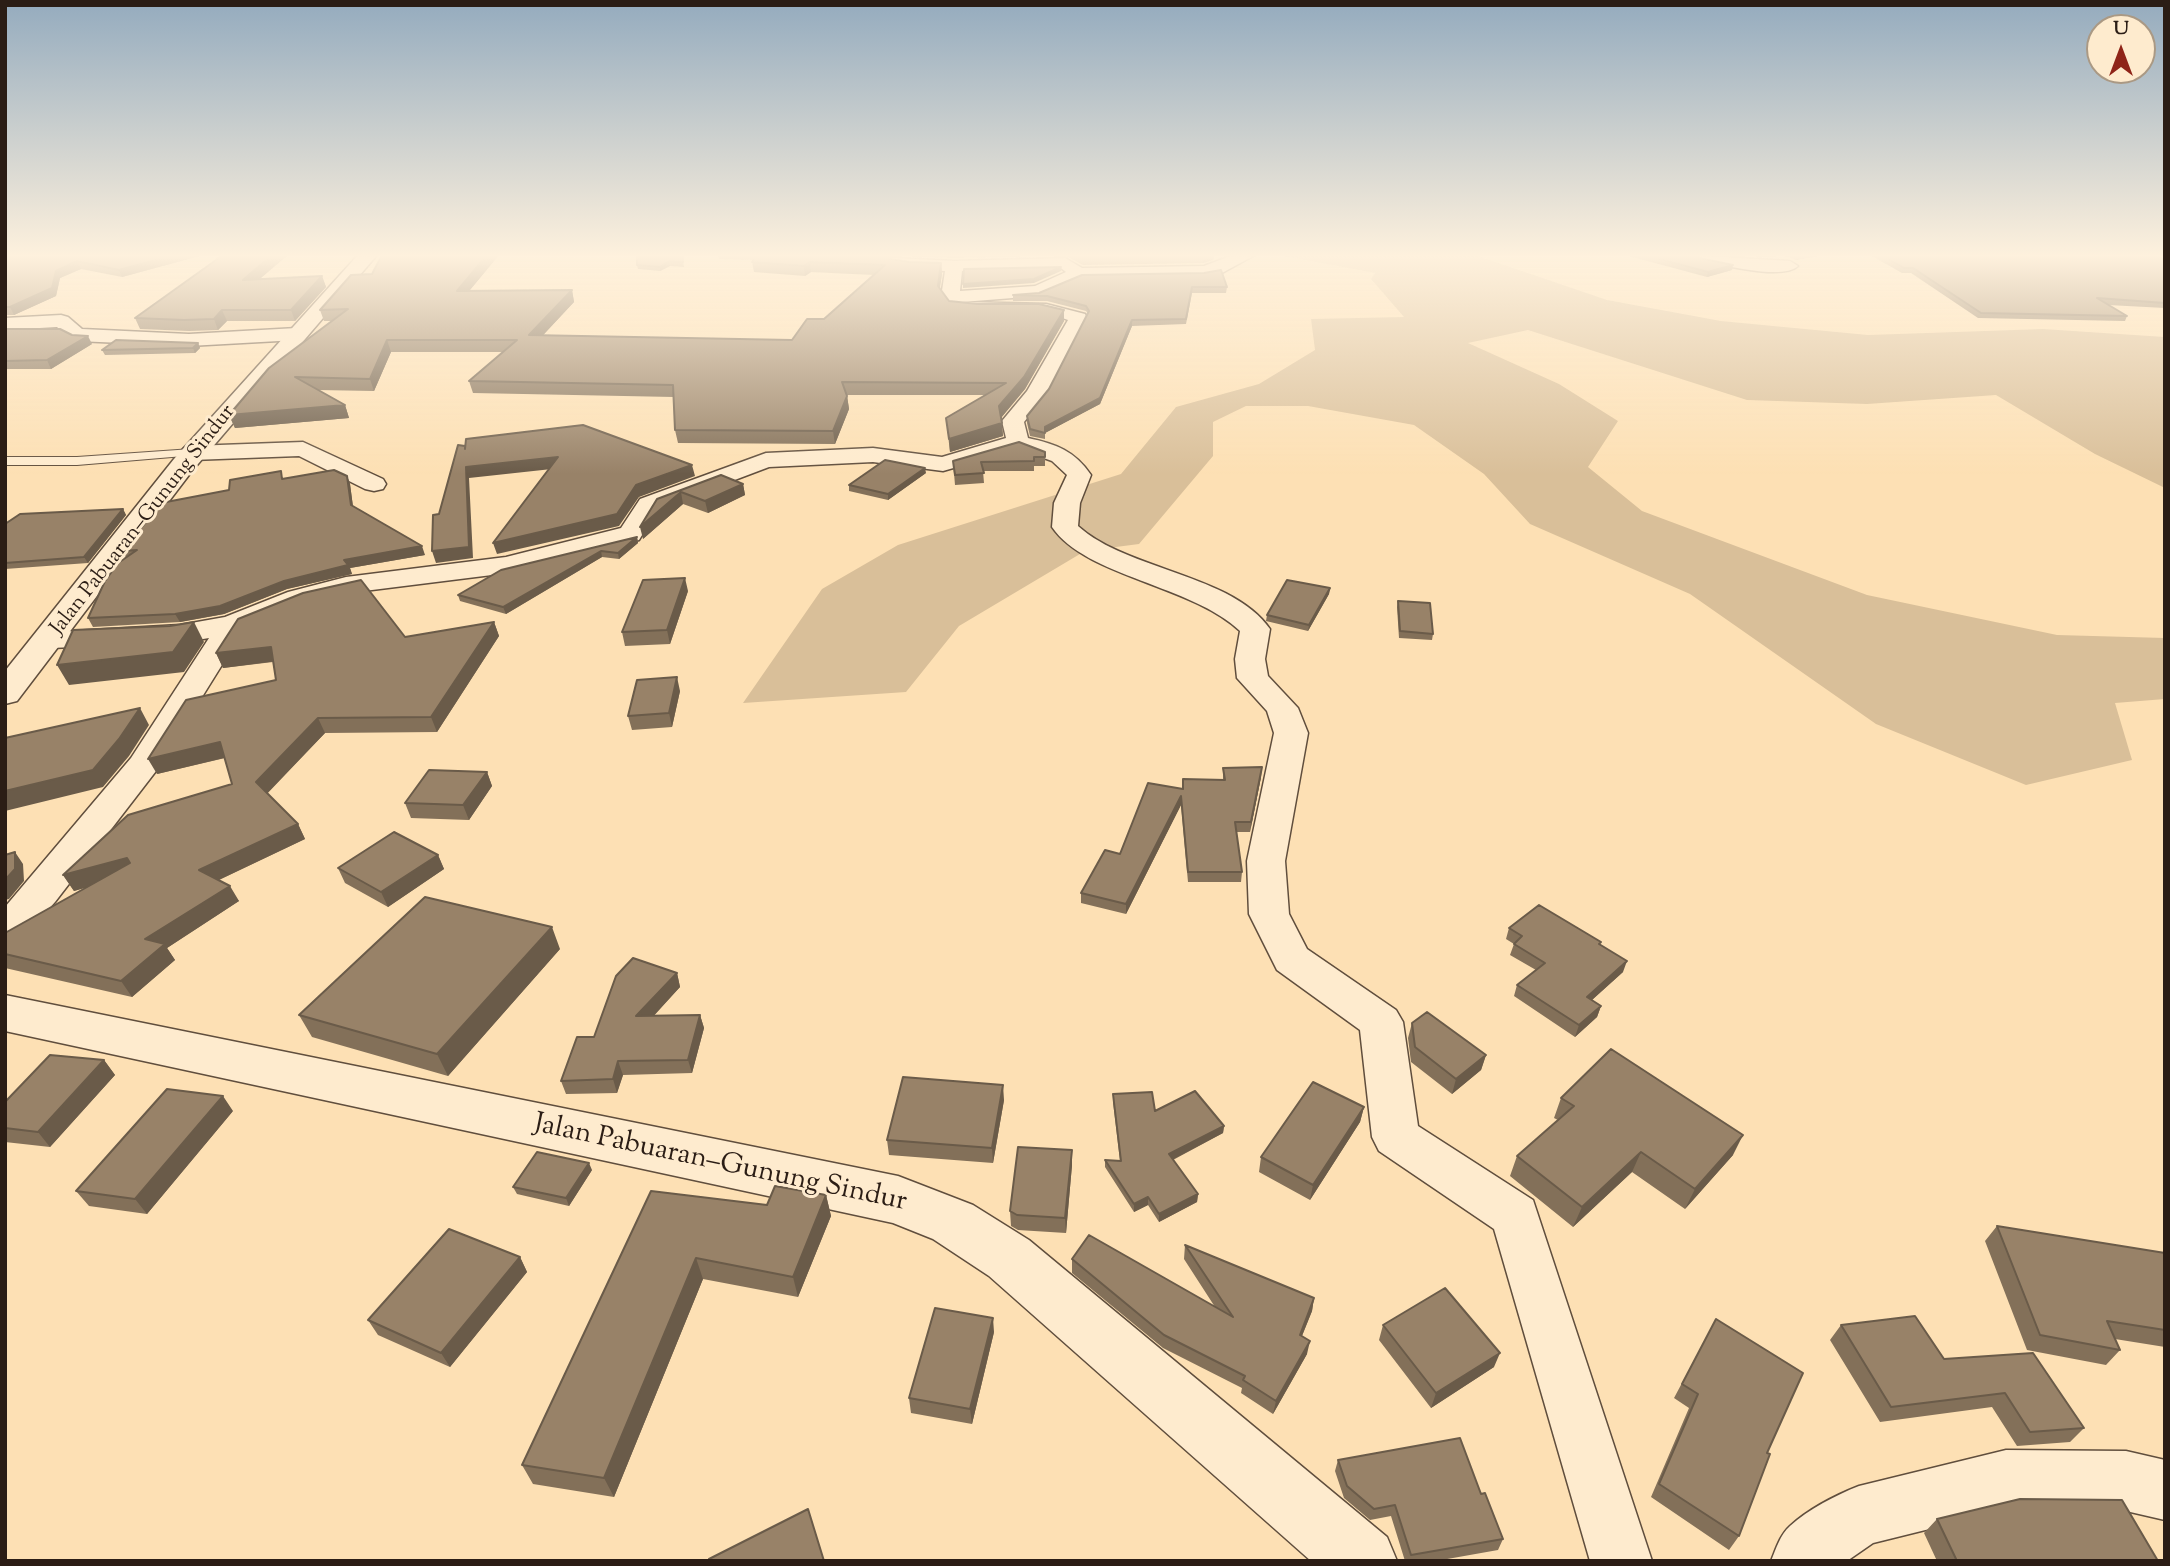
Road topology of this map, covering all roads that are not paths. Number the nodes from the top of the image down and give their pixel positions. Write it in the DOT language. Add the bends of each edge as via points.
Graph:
graph roads {
  1 [pos="69,328"];
  2 [pos="302,328"];
  3 [pos="1072,328"];
  4 [pos="297,334"];
  5 [pos="1018,442"];
  6 [pos="192,453"];
  7 [pos="5,461"];
  8 [pos="374,484"];
  9 [pos="232,625"];
  10 [pos="50,639"];
  11 [pos="5,694"];
  12 [pos="5,932"];
  13 [pos="5,1013"];
  14 [pos="2165,1490"];
  15 [pos="1363,1561"];
  16 [pos="1621,1561"];
  17 [pos="1802,1561"];
  1 -- 4 [label="street" via="77,335 189,340"];
  2 -- 4 [label="street, Jalan Pabuaran–Gunung Sindur"];
  3 -- 5 [label="street" via="1036,394 1013,421"];
  4 -- 6 [label="street, Jalan Pabuaran–Gunung Sindur"];
  5 -- 9 [label="street" via="943,464 873,455 766,460 649,504 630,534 508,565 346,585 298,598"];
  5 -- 16 [label="street" via="1056,452 1074,466 1079,475 1067,503 1065,527 1072,535 1124,564 1224,604 1255,629 1250,659 1253,678 1282,708 1291,733 1266,862 1269,914 1292,959 1381,1022 1396,1137 1515,1216"];
  6 -- 7 [label="lane"];
  6 -- 8 [label="street" via="303,449"];
  6 -- 10 [label="street, Jalan Pabuaran–Gunung Sindur"];
  9 -- 10 [label="street" via="180,635"];
  9 -- 12 [label="street" via="144,764"];
  10 -- 11 [label="street, Jalan Pabuaran–Gunung Sindur"];
  13 -- 15 [label="street, Jalan Pabuaran–Gunung Sindur" via="898,1200 953,1222 1009,1258"];
  14 -- 17 [label="street" via="2126,1481 2006,1480 1859,1516 1812,1548"];
}
